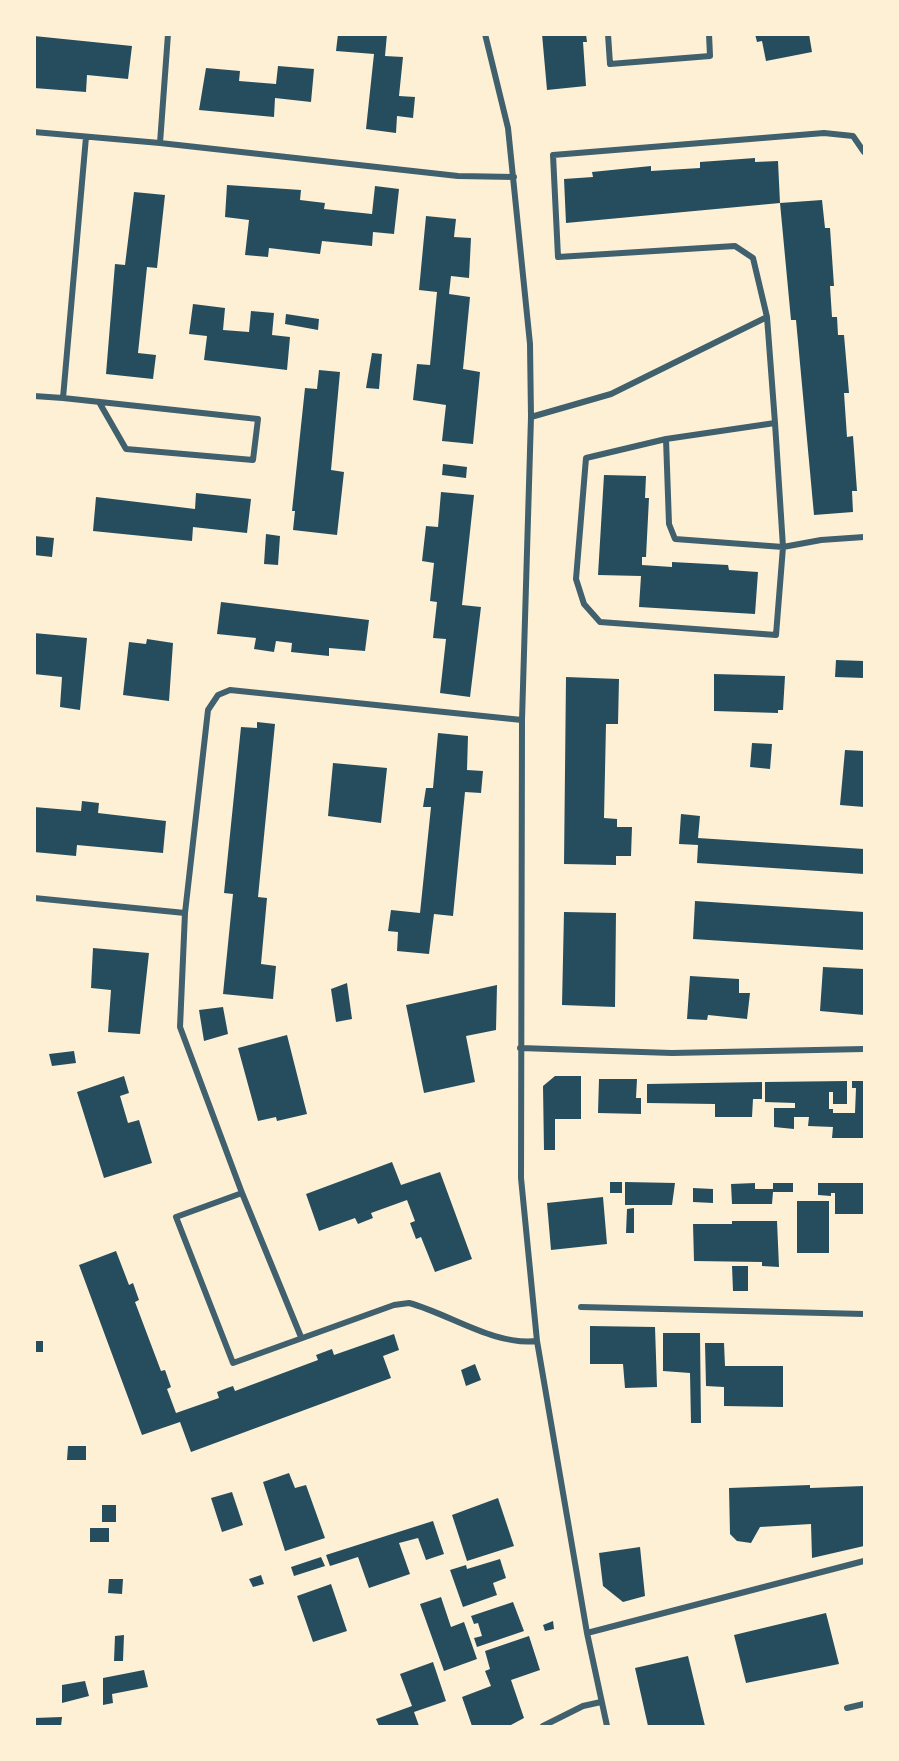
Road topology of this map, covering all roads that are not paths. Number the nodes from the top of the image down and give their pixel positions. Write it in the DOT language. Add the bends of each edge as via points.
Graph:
graph roads {
  1 [pos="168,34"];
  2 [pos="485,34"];
  3 [pos="608,34"];
  4 [pos="709,34"];
  5 [pos="34,132"];
  6 [pos="86,137"];
  7 [pos="160,142"];
  8 [pos="864,152"];
  9 [pos="514,177"];
  10 [pos="767,317"];
  11 [pos="34,396"];
  12 [pos="63,398"];
  13 [pos="99,402"];
  14 [pos="531,417"];
  15 [pos="775,423"];
  16 [pos="666,439"];
  17 [pos="864,537"];
  18 [pos="783,547"];
  19 [pos="522,720"];
  20 [pos="34,898"];
  21 [pos="185,914"];
  22 [pos="520,1048"];
  23 [pos="864,1049"];
  24 [pos="242,1193"];
  25 [pos="581,1307"];
  26 [pos="864,1314"];
  27 [pos="301,1337"];
  28 [pos="537,1341"];
  29 [pos="864,1562"];
  30 [pos="587,1633"];
  31 [pos="601,1702"];
  32 [pos="864,1704"];
  33 [pos="847,1708"];
  34 [pos="543,1726"];
  35 [pos="607,1726"];
  1 -- 7 [label="street"];
  2 -- 9 [label="street" via="508,128"];
  3 -- 4 [label="street" via="610,64 710,56"];
  5 -- 6 [label="street"];
  6 -- 7 [label="street"];
  6 -- 12 [label="street"];
  7 -- 9 [label="street" via="458,176"];
  8 -- 10 [label="street" via="853,136 824,133 553,155 558,257 735,246 753,258"];
  9 -- 14 [label="street" via="530,344"];
  10 -- 14 [label="street" via="611,394"];
  10 -- 15 [label="street"];
  11 -- 12 [label="street"];
  12 -- 13 [label="street"];
  13 -- 13 [label="street" via="258,419 253,460 126,449"];
  14 -- 19 [label="street"];
  15 -- 16 [label="street"];
  15 -- 18 [label="street"];
  16 -- 18 [label="street" via="669,524 675,539"];
  16 -- 18 [label="street" via="586,458 576,579 584,604 600,622 776,635"];
  17 -- 18 [label="street"];
  19 -- 21 [label="street" via="230,690 218,695 208,710"];
  19 -- 22 [label="street"];
  20 -- 21 [label="street"];
  21 -- 24 [label="street" via="180,1027"];
  22 -- 23 [label="street" via="672,1053"];
  22 -- 28 [label="street" via="521,1178"];
  24 -- 27 [label="street"];
  24 -- 27 [label="street" via="176,1217 233,1363"];
  25 -- 26 [label="street"];
  27 -- 28 [label="street" via="409,1303 501,1337 522,1343"];
  28 -- 30 [label="street"];
  29 -- 30 [label="street"];
  30 -- 31 [label="street"];
  31 -- 34 [label="street" via="583,1706"];
  31 -- 35 [label="street"];
  32 -- 33 [label="street"];
}
